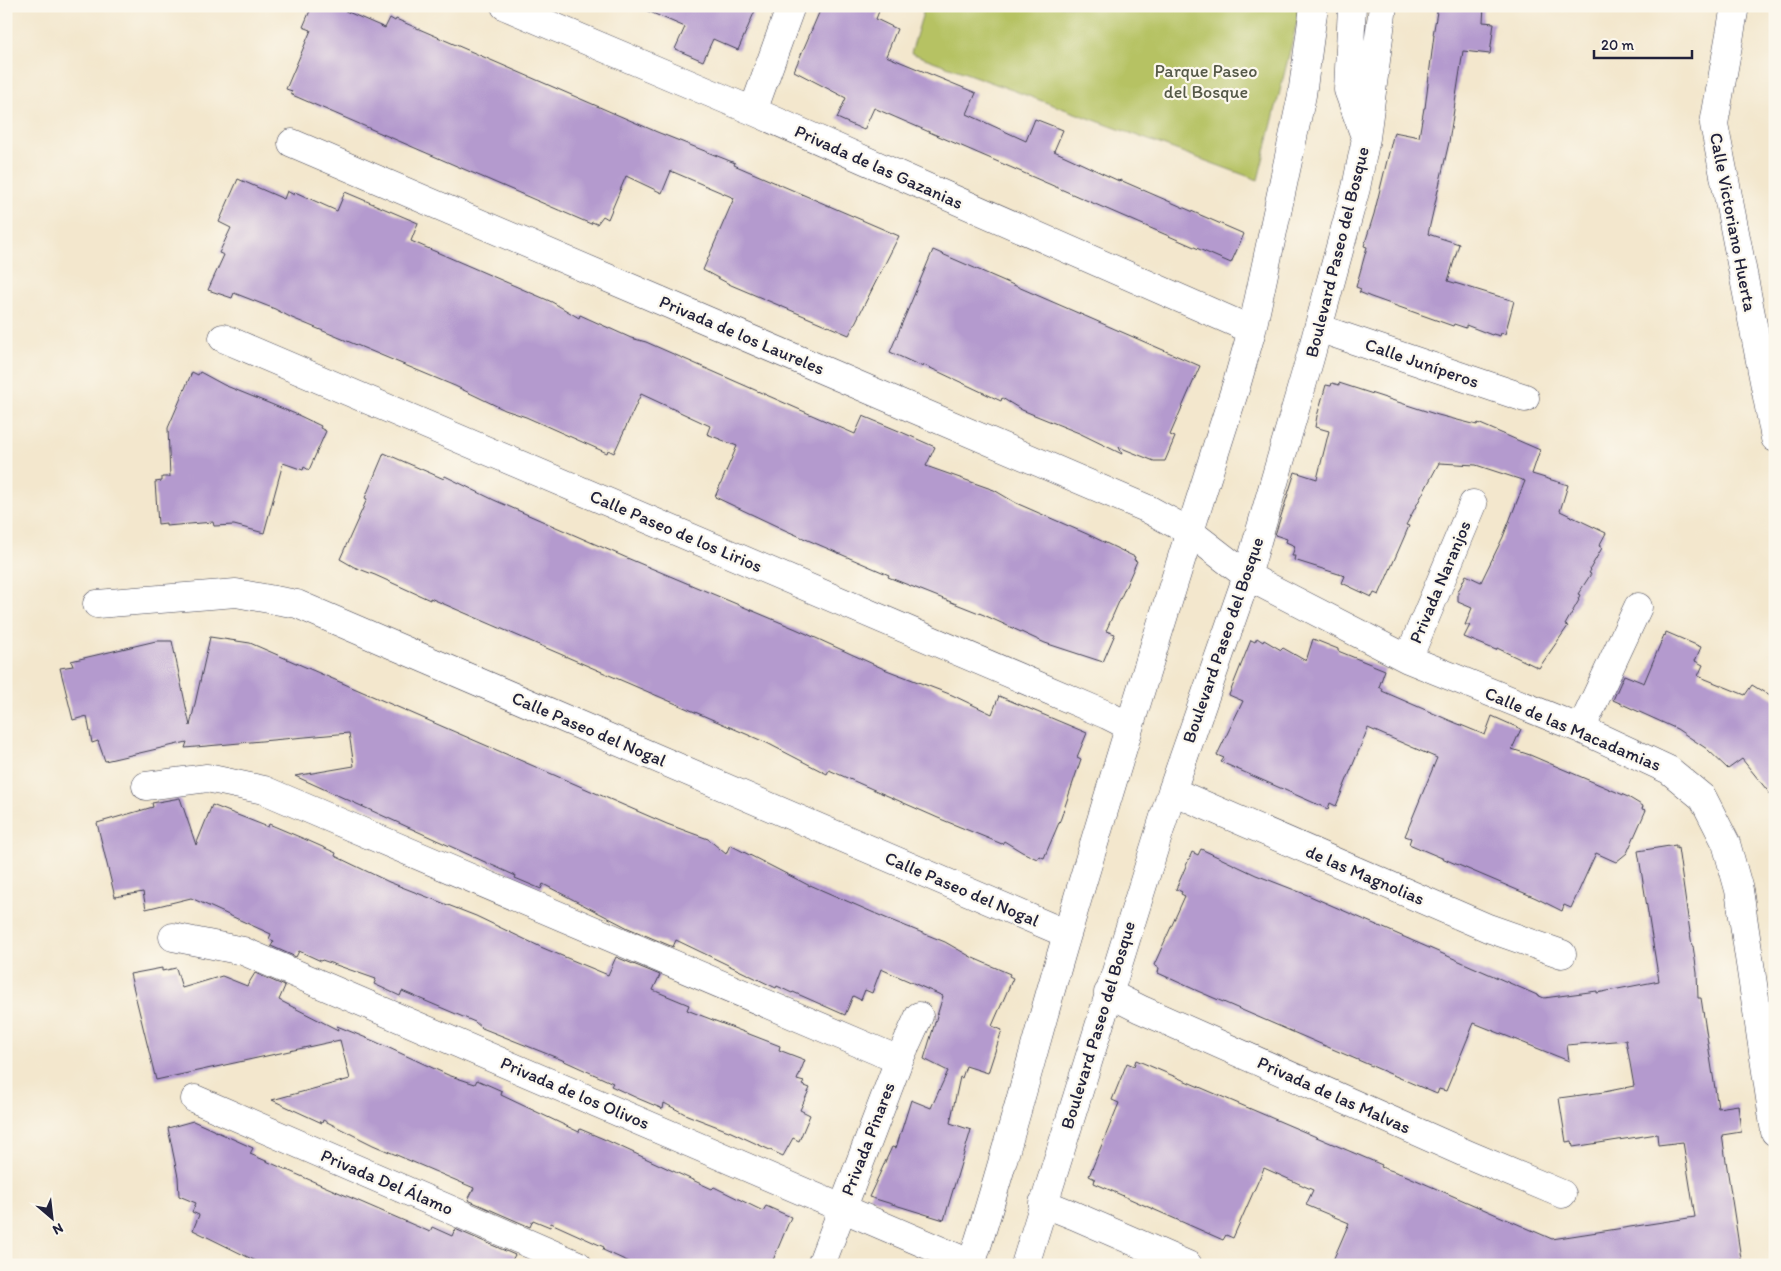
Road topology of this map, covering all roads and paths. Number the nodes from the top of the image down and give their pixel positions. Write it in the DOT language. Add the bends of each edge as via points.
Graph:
graph roads {
  1 [pos="505,6"];
  2 [pos="791,6"];
  3 [pos="1314,6"];
  4 [pos="1352,6"];
  5 [pos="1383,6"];
  6 [pos="1735,6"];
  7 [pos="753,112"];
  8 [pos="1366,138"];
  9 [pos="292,143"];
  10 [pos="1318,328"];
  11 [pos="1252,330"];
  12 [pos="223,338"];
  13 [pos="1525,398"];
  14 [pos="1775,438"];
  15 [pos="1473,504"];
  16 [pos="1190,532"];
  17 [pos="1247,576"];
  18 [pos="97,604"];
  19 [pos="1638,607"];
  20 [pos="1408,659"];
  21 [pos="1129,726"];
  22 [pos="1581,729"];
  23 [pos="146,786"];
  24 [pos="1172,791"];
  25 [pos="1067,934"];
  26 [pos="173,937"];
  27 [pos="1562,954"];
  28 [pos="1108,993"];
  29 [pos="919,1016"];
  30 [pos="899,1060"];
  31 [pos="195,1100"];
  32 [pos="1775,1132"];
  33 [pos="1562,1194"];
  34 [pos="1042,1203"];
  35 [pos="842,1208"];
  36 [pos="971,1264"];
  37 [pos="578,1265"];
  38 [pos="821,1265"];
  39 [pos="1025,1265"];
  40 [pos="1188,1265"];
  1 -- 7 [label="street, Privada de las Gazanias"];
  2 -- 7 [label="street"];
  3 -- 11 [label="street" via="1302,94"];
  4 -- 8 [label="street" via="1348,90"];
  5 -- 8 [label="street, Boulevard Paseo del Bosque"];
  6 -- 14 [label="street, Calle Victoriano Huerta" via="1714,124"];
  7 -- 11 [label="street, Privada de las Gazanias"];
  8 -- 10 [label="street, Boulevard Paseo del Bosque" via="1356,188"];
  9 -- 16 [label="street, Privada de los Laureles" via="1148,509"];
  10 -- 13 [label="street, Calle Juníperos"];
  10 -- 17 [label="street, Boulevard Paseo del Bosque"];
  11 -- 16 [label="street"];
  12 -- 21 [label="street, Calle Paseo de los Lirios"];
  15 -- 20 [label="street, Privada Naranjos"];
  16 -- 17 [label="street, Calle de las Macadamias"];
  16 -- 21 [label="street"];
  17 -- 20 [label="street, Calle de las Macadamias"];
  17 -- 24 [label="street, Boulevard Paseo del Bosque"];
  18 -- 25 [label="street, Calle Paseo del Nogal" via="236,593 297,604"];
  19 -- 22 [label="street"];
  20 -- 22 [label="street, Calle de las Macadamias"];
  21 -- 25 [label="street"];
  22 -- 32 [label="street, Calle de las Macadamias" via="1669,770 1703,798 1726,843 1739,890"];
  23 -- 30 [label="street" via="207,778 264,790"];
  24 -- 27 [label="street, de las Magnolias" via="1488,928"];
  24 -- 28 [label="street, Boulevard Paseo del Bosque"];
  25 -- 36 [label="street" via="993,1200"];
  26 -- 35 [label="street, Privada de los Olivos" via="243,951"];
  28 -- 33 [label="street, Privada de las Malvas"];
  28 -- 34 [label="street, Boulevard Paseo del Bosque"];
  29 -- 30 [label="street, Privada Pinares"];
  30 -- 35 [label="street, Privada Pinares"];
  31 -- 37 [label="street, Privada Del Álamo"];
  34 -- 39 [label="street, Boulevard Paseo del Bosque"];
  34 -- 40 [label="street"];
  35 -- 36 [label="street, Privada de los Olivos"];
  35 -- 38 [label="street, Privada Pinares"];
}
